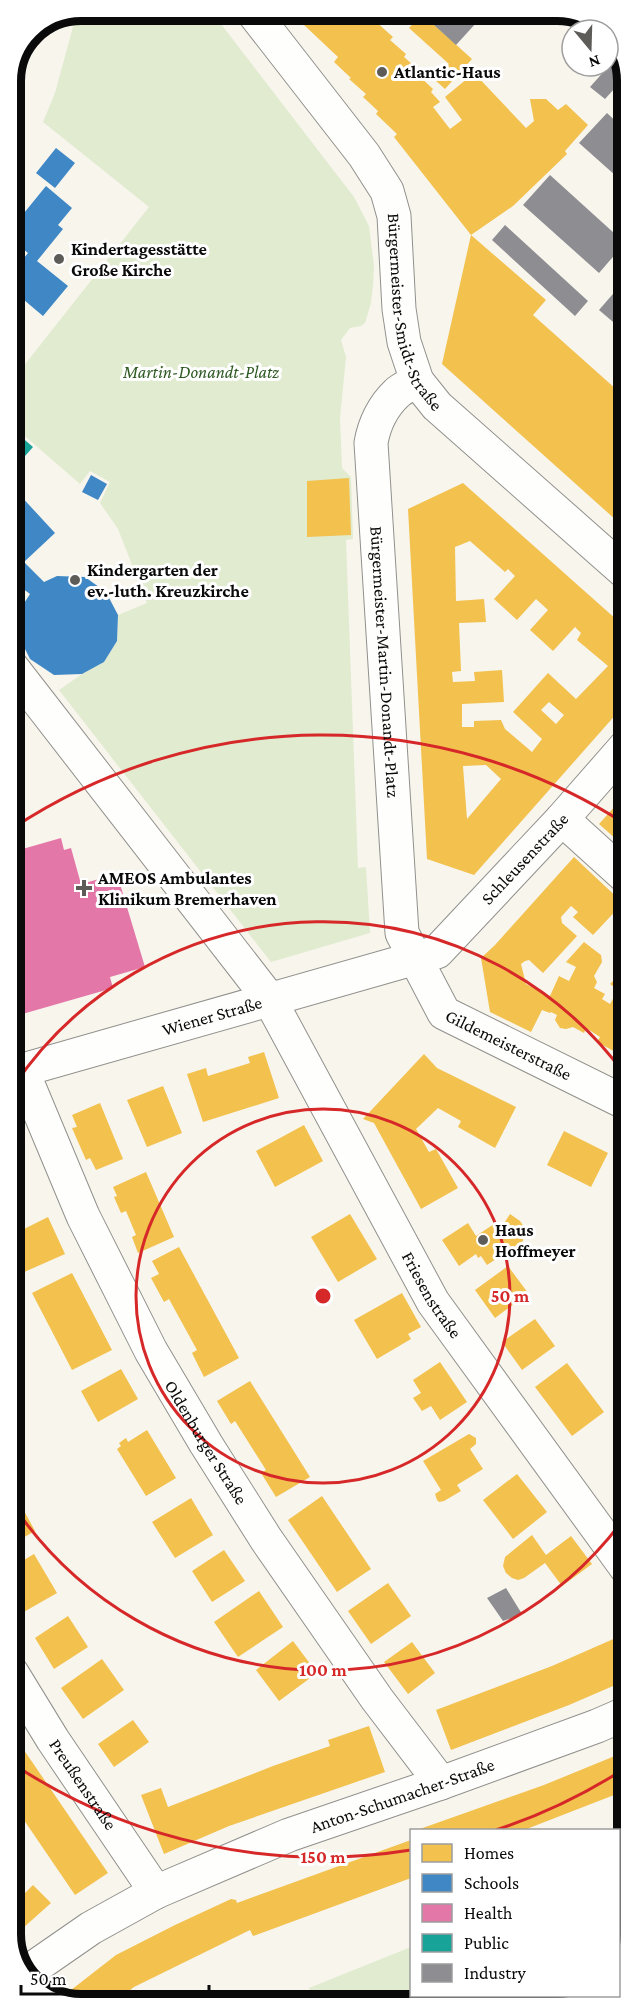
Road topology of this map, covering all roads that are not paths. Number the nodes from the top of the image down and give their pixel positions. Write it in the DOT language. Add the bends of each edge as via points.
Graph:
graph roads {
  1 [pos="260,21"];
  2 [pos="417,381"];
  3 [pos="617,565"];
  4 [pos="21,679"];
  5 [pos="617,756"];
  6 [pos="562,819"];
  7 [pos="617,869"];
  8 [pos="414,959"];
  9 [pos="270,1000"];
  10 [pos="21,1071"];
  11 [pos="21,1081"];
  12 [pos="617,1099"];
  13 [pos="617,1555"];
  14 [pos="21,1688"];
  15 [pos="617,1717"];
  16 [pos="441,1783"];
  17 [pos="156,1893"];
  18 [pos="32,1969"];
  1 -- 2 [label="street, Bürgermeister-Smidt-Straße" via="364,155 387,191 396,239 404,342"];
  2 -- 3 [label="street, Bürgermeister-Smidt-Straße" via="437,406"];
  2 -- 8 [label="street, Bürgermeister-Martin-Donandt-Platz" via="397,393 385,408 371,443 402,933"];
  4 -- 9 [label="street"];
  5 -- 6 [label="street, Schleusenstraße"];
  6 -- 7 [label="street"];
  6 -- 8 [label="street, Schleusenstraße" via="436,952"];
  8 -- 9 [label="street, Wiener Straße"];
  8 -- 12 [label="street, Gildemeisterstraße" via="444,1013"];
  9 -- 10 [label="street, Wiener Straße"];
  9 -- 13 [label="street, Friesenstraße" via="433,1302"];
  11 -- 16 [label="street, Oldenburger Straße" via="151,1351 206,1444 266,1539 377,1699"];
  14 -- 17 [label="street, Preußenstraße"];
  15 -- 16 [label="street, Anton-Schumacher-Straße"];
  16 -- 17 [label="street, Anton-Schumacher-Straße" via="289,1835"];
  17 -- 18 [label="street, Anton-Schumacher-Straße" via="91,1928"];
}
